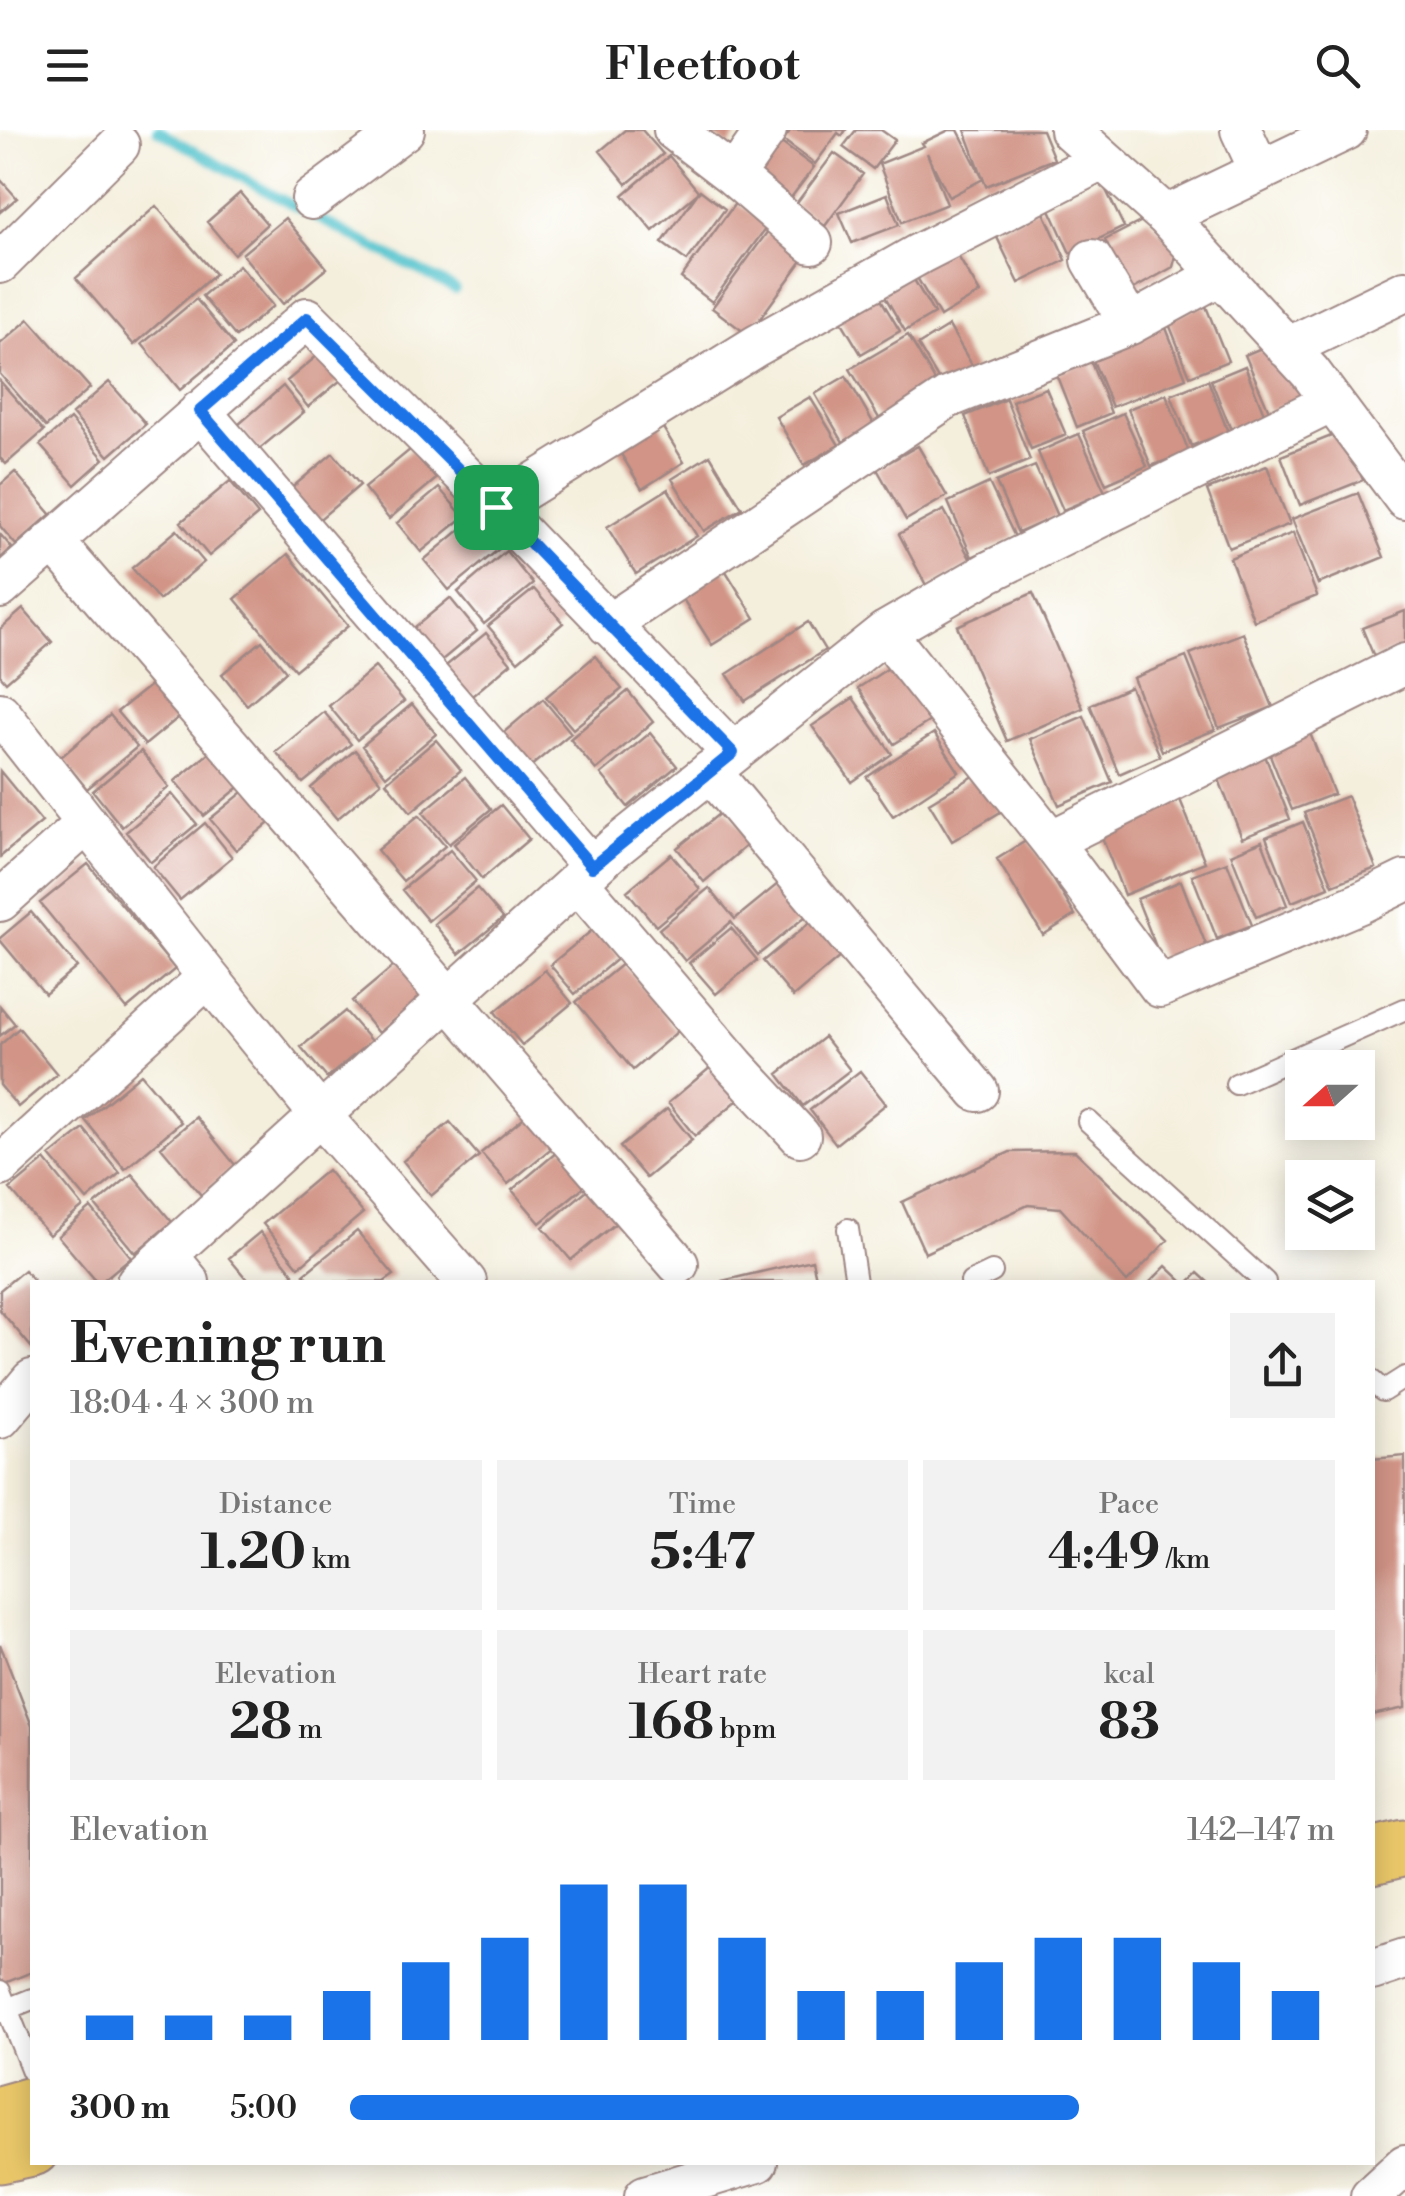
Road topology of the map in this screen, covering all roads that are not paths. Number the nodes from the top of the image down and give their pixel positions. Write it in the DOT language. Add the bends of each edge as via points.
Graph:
graph roads {
  1 [pos="404,130"];
  2 [pos="674,130"];
  3 [pos="766,130"];
  4 [pos="1070,130"];
  5 [pos="1241,130"];
  6 [pos="1346,130"];
  7 [pos="120,145"];
  8 [pos="1102,160"];
  9 [pos="1260,172"];
  10 [pos="734,176"];
  11 [pos="312,200"];
  12 [pos="1166,216"];
  13 [pos="812,243"];
  14 [pos="1092,260"];
  15 [pos="0,262"];
  16 [pos="1220,275"];
  17 [pos="1405,291"];
  18 [pos="1130,324"];
  19 [pos="1288,348"];
  20 [pos="1332,402"];
  21 [pos="200,411"];
  22 [pos="1405,499"];
  23 [pos="496,507"];
  24 [pos="53,541"];
  25 [pos="0,588"];
  26 [pos="608,625"];
  27 [pos="884,632"];
  28 [pos="1405,664"];
  29 [pos="0,713"];
  30 [pos="721,762"];
  31 [pos="86,822"];
  32 [pos="1051,841"];
  33 [pos="585,874"];
  34 [pos="1405,881"];
  35 [pos="0,901"];
  36 [pos="208,977"];
  37 [pos="449,998"];
  38 [pos="1405,1009"];
  39 [pos="1236,1084"];
  40 [pos="978,1090"];
  41 [pos="320,1115"];
  42 [pos="1088,1120"];
  43 [pos="800,1136"];
  44 [pos="0,1166"];
  45 [pos="848,1229"];
  46 [pos="678,1264"];
  47 [pos="178,1269"];
  48 [pos="992,1272"];
  49 [pos="143,1280"];
  50 [pos="464,1280"];
  51 [pos="856,1280"];
  52 [pos="975,1280"];
  53 [pos="1262,1280"];
  54 [pos="1405,1377"];
  55 [pos="30,1382"];
  56 [pos="1375,1385"];
  57 [pos="0,1418"];
  58 [pos="1405,1815"];
  59 [pos="1375,1821"];
  60 [pos="1405,1848"];
  61 [pos="1375,1855"];
  62 [pos="1405,1959"];
  63 [pos="1375,1969"];
  64 [pos="30,1999"];
  65 [pos="4,2000"];
  66 [pos="30,2066"];
  67 [pos="30,2106"];
  68 [pos="0,2114"];
  69 [pos="30,2148"];
  70 [pos="0,2155"];
  71 [pos="743,2165"];
  72 [pos="1405,2165"];
  73 [pos="668,2181"];
  74 [pos="1371,2196"];
  1 -- 11 [label="street"];
  2 -- 10 [label="street"];
  3 -- 10 [label="street"];
  4 -- 8 [label="street"];
  5 -- 9 [label="street"];
  6 -- 9 [label="street"];
  7 -- 15 [label="street"];
  8 -- 12 [label="street"];
  8 -- 23 [label="street" via="756,346"];
  9 -- 12 [label="street"];
  10 -- 13 [label="street"];
  12 -- 16 [label="street"];
  14 -- 18 [label="street"];
  16 -- 18 [label="street"];
  16 -- 19 [label="street"];
  17 -- 19 [label="street"];
  18 -- 26 [label="street" via="946,398"];
  19 -- 20 [label="street"];
  20 -- 22 [label="street"];
  20 -- 27 [label="street" via="988,572"];
  21 -- 23 [label="street" via="307,318"];
  21 -- 24 [label="street"];
  21 -- 33 [label="street"];
  23 -- 26 [label="street"];
  24 -- 25 [label="street"];
  24 -- 37 [label="street"];
  26 -- 30 [label="street"];
  27 -- 30 [label="street"];
  27 -- 32 [label="street"];
  28 -- 32 [label="street"];
  29 -- 31 [label="street"];
  30 -- 33 [label="street"];
  30 -- 40 [label="street"];
  31 -- 35 [label="street"];
  31 -- 36 [label="street"];
  32 -- 34 [label="street" via="1160,988"];
  33 -- 37 [label="street"];
  33 -- 43 [label="street" via="735,1066"];
  36 -- 41 [label="street"];
  36 -- 44 [label="street"];
  37 -- 41 [label="street"];
  37 -- 46 [label="street"];
  38 -- 39 [label="lane"];
  41 -- 47 [label="street"];
  41 -- 50 [label="street"];
  42 -- 53 [label="lane"];
  45 -- 51 [label="lane"];
  47 -- 49 [label="street"];
  48 -- 52 [label="lane"];
  54 -- 56 [label="lane" via="1382,1391"];
  55 -- 57 [label="street"];
  58 -- 59 [label="main road"];
  60 -- 61 [label="main road"];
  62 -- 63 [label="street"];
  64 -- 65 [label="lane"];
  65 -- 66 [label="lane"];
  67 -- 68 [label="main road"];
  69 -- 70 [label="main road"];
  71 -- 73 [label="street"];
  72 -- 74 [label="street"];
}
